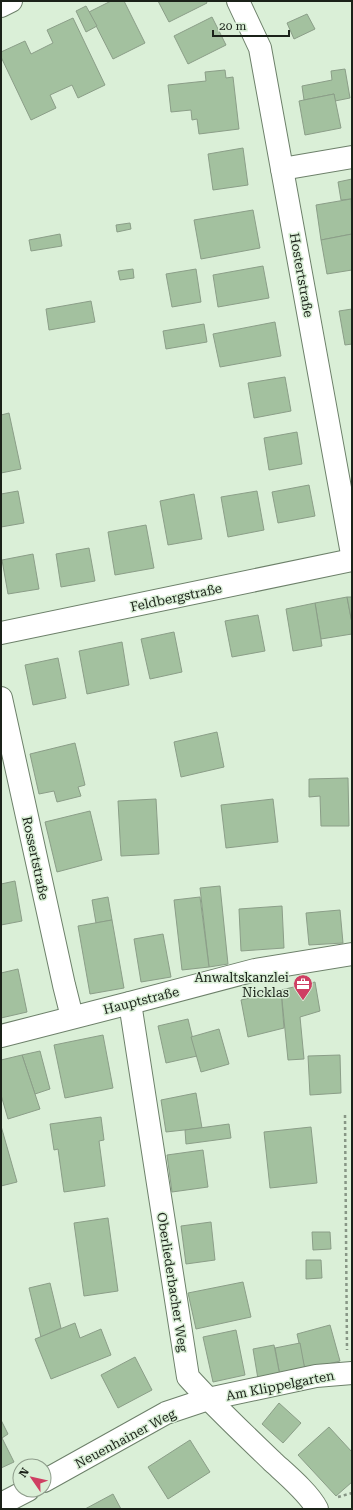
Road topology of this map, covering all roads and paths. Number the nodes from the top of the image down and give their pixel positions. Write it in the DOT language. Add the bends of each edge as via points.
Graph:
graph roads {
  1 [pos="12,1"];
  2 [pos="238,1"];
  3 [pos="1,6"];
  4 [pos="352,156"];
  5 [pos="282,169"];
  6 [pos="352,554"];
  7 [pos="352,560"];
  8 [pos="1,633"];
  9 [pos="1,698"];
  10 [pos="352,954"];
  11 [pos="130,1003"];
  12 [pos="72,1017"];
  13 [pos="1,1036"];
  14 [pos="345,1115"];
  15 [pos="350,1373"];
  16 [pos="208,1399"];
  17 [pos="52,1477"];
  18 [pos="13,1498"];
  19 [pos="1,1504"];
  20 [pos="317,1509"];
  1 -- 3 [label="street"];
  2 -- 5 [label="street, Hostertstraße" via="260,48"];
  4 -- 5 [label="street"];
  5 -- 6 [label="street, Hostertstraße"];
  7 -- 8 [label="street, Feldbergstraße"];
  9 -- 12 [label="street, Rossertstraße"];
  10 -- 11 [label="street, Hauptstraße" via="255,970"];
  11 -- 12 [label="street, Hauptstraße"];
  11 -- 16 [label="street, Oberliederbacher Weg" via="188,1377"];
  12 -- 13 [label="street, Hauptstraße"];
  14 -- 15 [label="path"];
  15 -- 16 [label="street, Am Klippelgarten" via="316,1376"];
  16 -- 17 [label="street, Neuenhainer Weg" via="166,1413"];
  16 -- 20 [label="street, Oberliederbacher Weg" via="288,1476"];
  18 -- 19 [label="street"];
}
